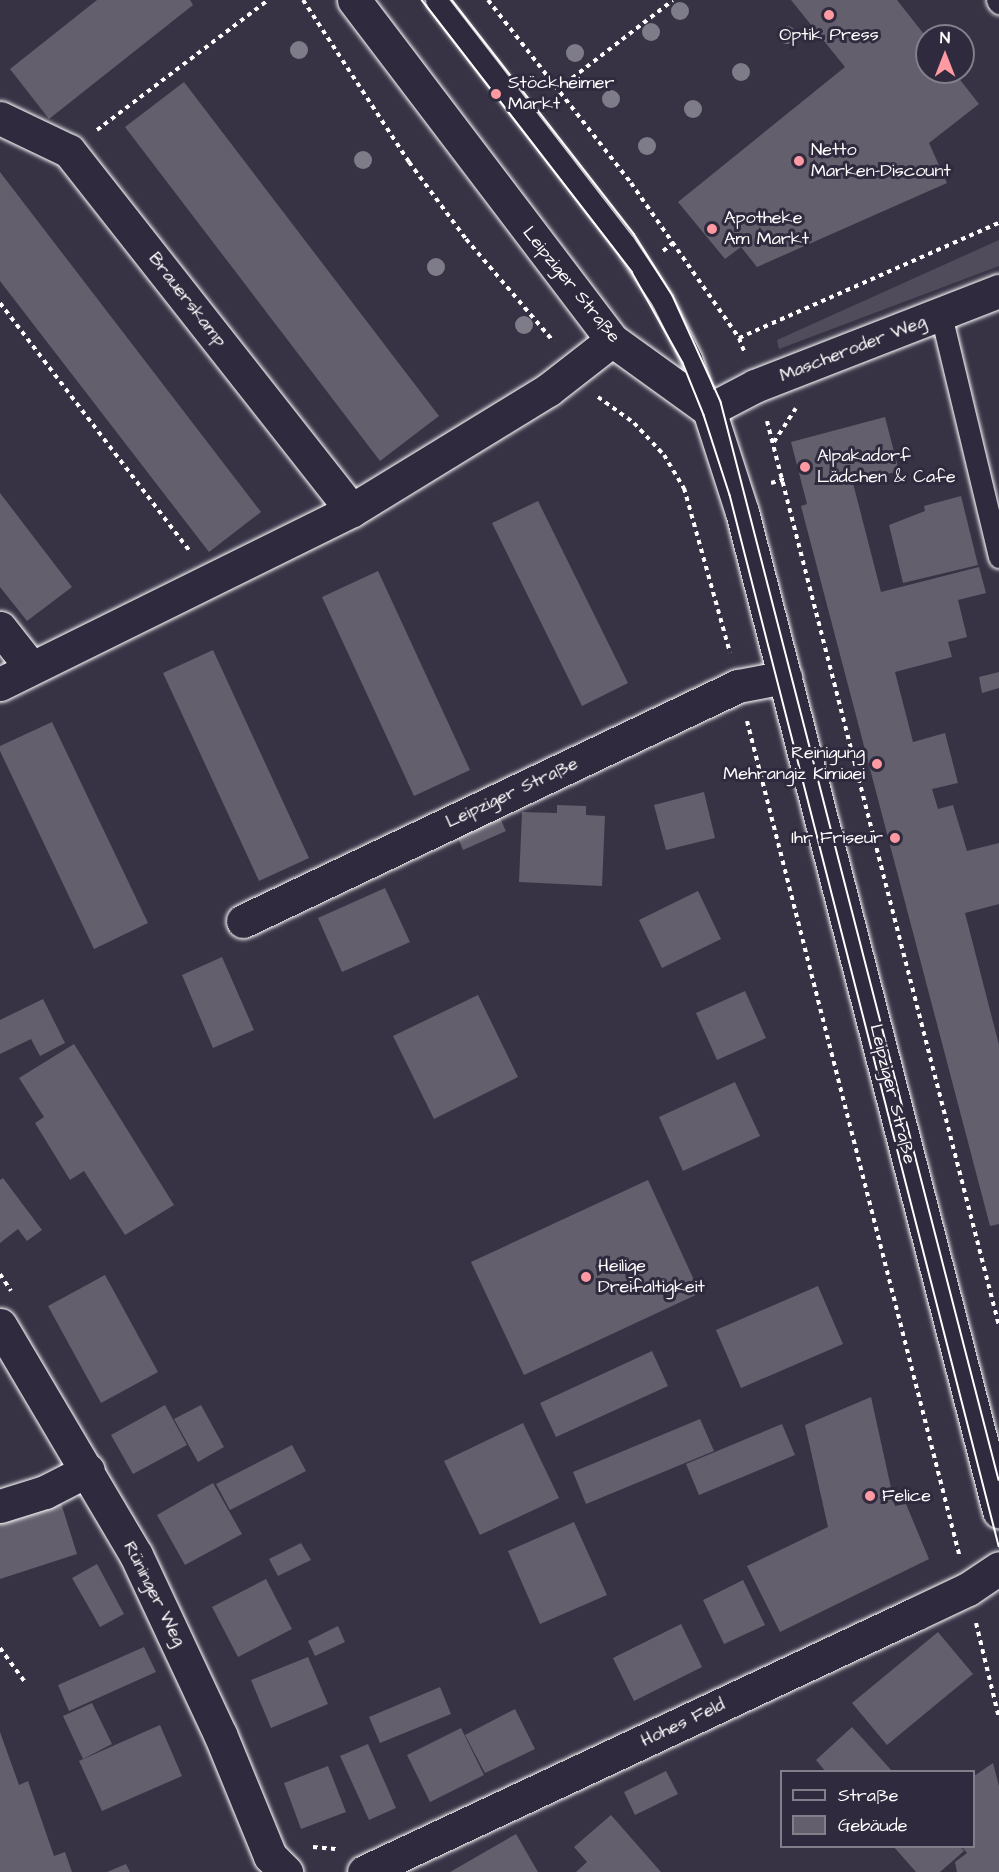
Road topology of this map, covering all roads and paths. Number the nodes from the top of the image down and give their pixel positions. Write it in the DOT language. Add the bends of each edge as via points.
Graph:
graph roads {
  1 [pos="268,0"];
  2 [pos="303,0"];
  3 [pos="354,0"];
  4 [pos="436,0"];
  5 [pos="488,0"];
  6 [pos="673,0"];
  7 [pos="558,89"];
  8 [pos="0,118"];
  9 [pos="69,151"];
  10 [pos="999,223"];
  11 [pos="999,291"];
  12 [pos="0,303"];
  13 [pos="941,315"];
  14 [pos="739,338"];
  15 [pos="612,340"];
  16 [pos="575,368"];
  17 [pos="755,386"];
  18 [pos="709,410"];
  19 [pos="352,510"];
  20 [pos="999,557"];
  21 [pos="212,580"];
  22 [pos="0,628"];
  23 [pos="30,666"];
  24 [pos="785,677"];
  25 [pos="0,684"];
  26 [pos="738,686"];
  27 [pos="243,921"];
  28 [pos="0,1274"];
  29 [pos="12,1293"];
  30 [pos="0,1325"];
  31 [pos="999,1326"];
  32 [pos="88,1470"];
  33 [pos="0,1506"];
  34 [pos="999,1511"];
  35 [pos="999,1568"];
  36 [pos="968,1589"];
  37 [pos="0,1648"];
  38 [pos="26,1682"];
  39 [pos="999,1718"];
  40 [pos="308,1844"];
  41 [pos="355,1861"];
  42 [pos="286,1872"];
  1 -- 9 [label="path"];
  2 -- 16 [label="path" via="423,182"];
  3 -- 15 [label="street, Leipziger Straße"];
  4 -- 18 [label="lane" via="624,243 662,300 691,358"];
  5 -- 7 [label="path"];
  6 -- 7 [label="path"];
  7 -- 14 [label="path" via="638,192"];
  8 -- 9 [label="street, Brauerskamp"];
  9 -- 19 [label="street, Brauerskamp"];
  10 -- 14 [label="path"];
  11 -- 13 [label="street, Mascheroder Weg"];
  12 -- 21 [label="path"];
  13 -- 17 [label="street, Mascheroder Weg"];
  13 -- 20 [label="lane"];
  14 -- 17 [label="path"];
  15 -- 16 [label="street"];
  15 -- 18 [label="street, Leipziger Straße"];
  16 -- 19 [label="street" via="548,390"];
  16 -- 26 [label="path" via="594,394 634,423 664,454 684,488"];
  17 -- 18 [label="street, Mascheroder Weg"];
  17 -- 31 [label="path" via="785,479"];
  18 -- 24 [label="street, Leipziger Straße" via="737,493"];
  19 -- 21 [label="street"];
  21 -- 23 [label="street"];
  22 -- 23 [label="street"];
  23 -- 25 [label="street"];
  24 -- 26 [label="street, Leipziger Straße"];
  24 -- 34 [label="street, Leipziger Straße"];
  26 -- 27 [label="street, Leipziger Straße"];
  26 -- 36 [label="path"];
  28 -- 29 [label="path"];
  30 -- 32 [label="street, Rüninger Weg"];
  32 -- 33 [label="street" via="45,1492"];
  32 -- 42 [label="street, Rüninger Weg" via="177,1639 270,1856"];
  35 -- 36 [label="street, Hohes Feld"];
  36 -- 39 [label="path"];
  36 -- 41 [label="street, Hohes Feld"];
  37 -- 38 [label="path"];
  40 -- 41 [label="path"];
}
